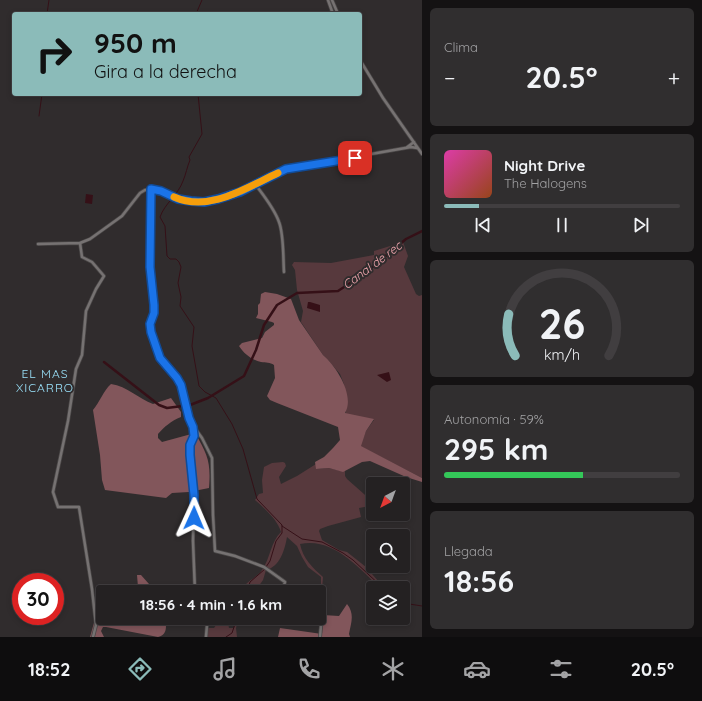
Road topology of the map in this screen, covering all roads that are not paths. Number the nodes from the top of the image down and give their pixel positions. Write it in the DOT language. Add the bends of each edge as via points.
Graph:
graph roads {
  1 [pos="328,0"];
  2 [pos="332,0"];
  3 [pos="332,12"];
  4 [pos="337,12"];
  5 [pos="362,63"];
  6 [pos="410,137"];
  7 [pos="414,142"];
  8 [pos="410,146"];
  9 [pos="419,149"];
  10 [pos="422,154"];
  11 [pos="255,184"];
  12 [pos="151,189"];
  13 [pos="80,243"];
  14 [pos="38,244"];
  15 [pos="284,272"];
  16 [pos="193,427"];
  17 [pos="195,585"];
  18 [pos="284,585"];
  19 [pos="207,625"];
  20 [pos="321,625"];
  21 [pos="93,637"];
  22 [pos="206,637"];
  23 [pos="320,637"];
  1 -- 3 [label="street"];
  2 -- 4 [label="street"];
  5 -- 6 [label="street"];
  6 -- 7 [label="street"];
  6 -- 8 [label="street"];
  7 -- 8 [label="street"];
  7 -- 9 [label="street"];
  8 -- 9 [label="street"];
  8 -- 11 [label="street" via="405,149 286,169"];
  9 -- 10 [label="street"];
  11 -- 12 [label="street" via="240,192 204,202 178,199"];
  11 -- 15 [label="street" via="272,207 279,222"];
  12 -- 13 [label="street" via="140,193 122,216 98,235"];
  12 -- 16 [label="street" via="150,267 154,313 150,324 151,332 160,358 181,385"];
  13 -- 14 [label="street"];
  13 -- 21 [label="street" via="82,257 92,262 104,276 86,311 82,355 76,369 53,492 58,507 79,507 96,625"];
  16 -- 17 [label="street" via="194,436 190,450 194,495"];
  16 -- 18 [label="street" via="212,458 215,551 264,567 285,582"];
  19 -- 22 [label="street"];
  20 -- 23 [label="street"];
}
